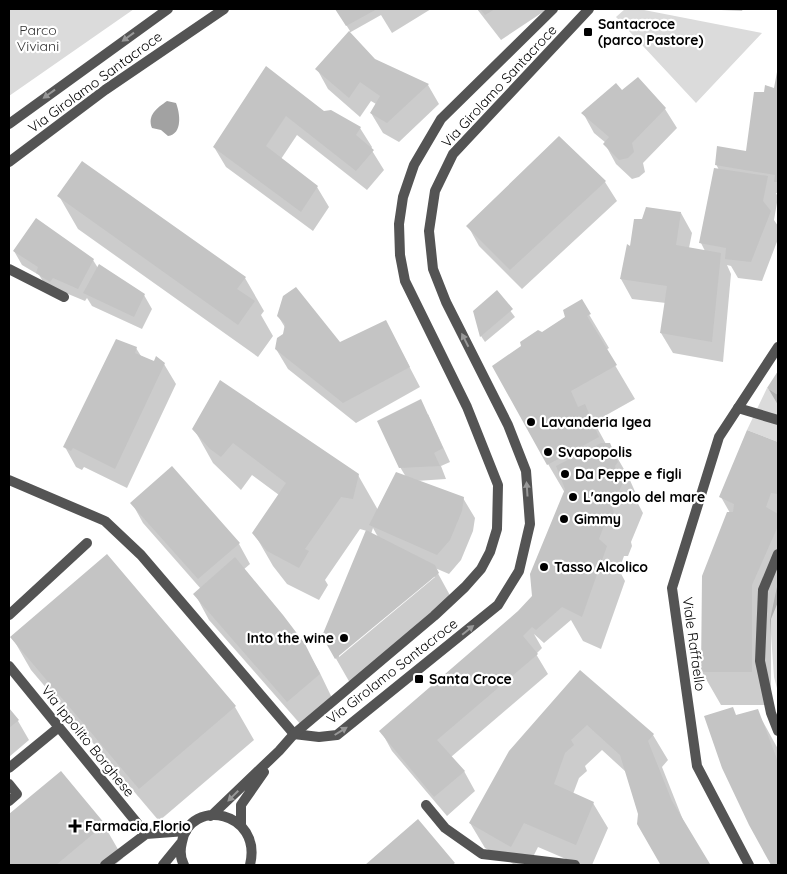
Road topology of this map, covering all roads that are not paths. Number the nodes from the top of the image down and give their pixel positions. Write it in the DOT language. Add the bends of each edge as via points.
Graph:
graph roads {
  1 [pos="168,9"];
  2 [pos="224,9"];
  3 [pos="553,9"];
  4 [pos="589,9"];
  5 [pos="9,124"];
  6 [pos="9,162"];
  7 [pos="9,269"];
  8 [pos="64,297"];
  9 [pos="778,347"];
  10 [pos="738,408"];
  11 [pos="778,420"];
  12 [pos="9,480"];
  13 [pos="87,543"];
  14 [pos="778,554"];
  15 [pos="9,615"];
  16 [pos="9,666"];
  17 [pos="59,727"];
  18 [pos="778,731"];
  19 [pos="294,734"];
  20 [pos="279,751"];
  21 [pos="9,768"];
  22 [pos="9,784"];
  23 [pos="9,801"];
  24 [pos="426,805"];
  25 [pos="211,816"];
  26 [pos="241,826"];
  27 [pos="186,831"];
  28 [pos="146,834"];
  29 [pos="182,842"];
  30 [pos="105,865"];
  31 [pos="163,865"];
  32 [pos="184,865"];
  33 [pos="250,865"];
  34 [pos="575,865"];
  35 [pos="749,865"];
  1 -- 5 [label="street, Via Girolamo Santacroce, one-way"];
  2 -- 6 [label="street, Via Girolamo Santacroce" via="105,90"];
  3 -- 19 [label="street, Via Girolamo Santacroce" via="441,119 414,165 403,197 399,224 405,281 467,407 498,485 497,529 490,552 465,587 434,616"];
  19 -- 4 [label="street, Via Girolamo Santacroce, one-way" via="337,735 498,606 520,571 530,524 526,471 508,425 446,302 433,269 429,231 436,191 453,154"];
  7 -- 8 [label="street"];
  9 -- 10 [label="street, Viale Raffaello"];
  10 -- 11 [label="street"];
  10 -- 35 [label="street, Viale Raffaello" via="719,437 672,588 697,766"];
  12 -- 19 [label="street" via="105,521 141,555"];
  13 -- 15 [label="street"];
  14 -- 18 [label="street" via="763,590 760,661"];
  16 -- 17 [label="street, Via Ippolito Borghese"];
  17 -- 21 [label="street"];
  17 -- 28 [label="street, Via Ippolito Borghese"];
  19 -- 20 [label="street"];
  20 -- 25 [label="street, one-way"];
  20 -- 26 [label="street" via="241,805"];
  22 -- 23 [label="street" via="17,794"];
  24 -- 34 [label="street" via="445,828 482,854"];
  25 -- 26 [label="street" via="227,816"];
  25 -- 27 [label="street" via="194,822"];
  26 -- 33 [label="street" via="251,844"];
  27 -- 28 [label="street"];
  27 -- 29 [label="street"];
  28 -- 30 [label="street"];
  29 -- 31 [label="street"];
  29 -- 32 [label="street" via="180,850"];
}
